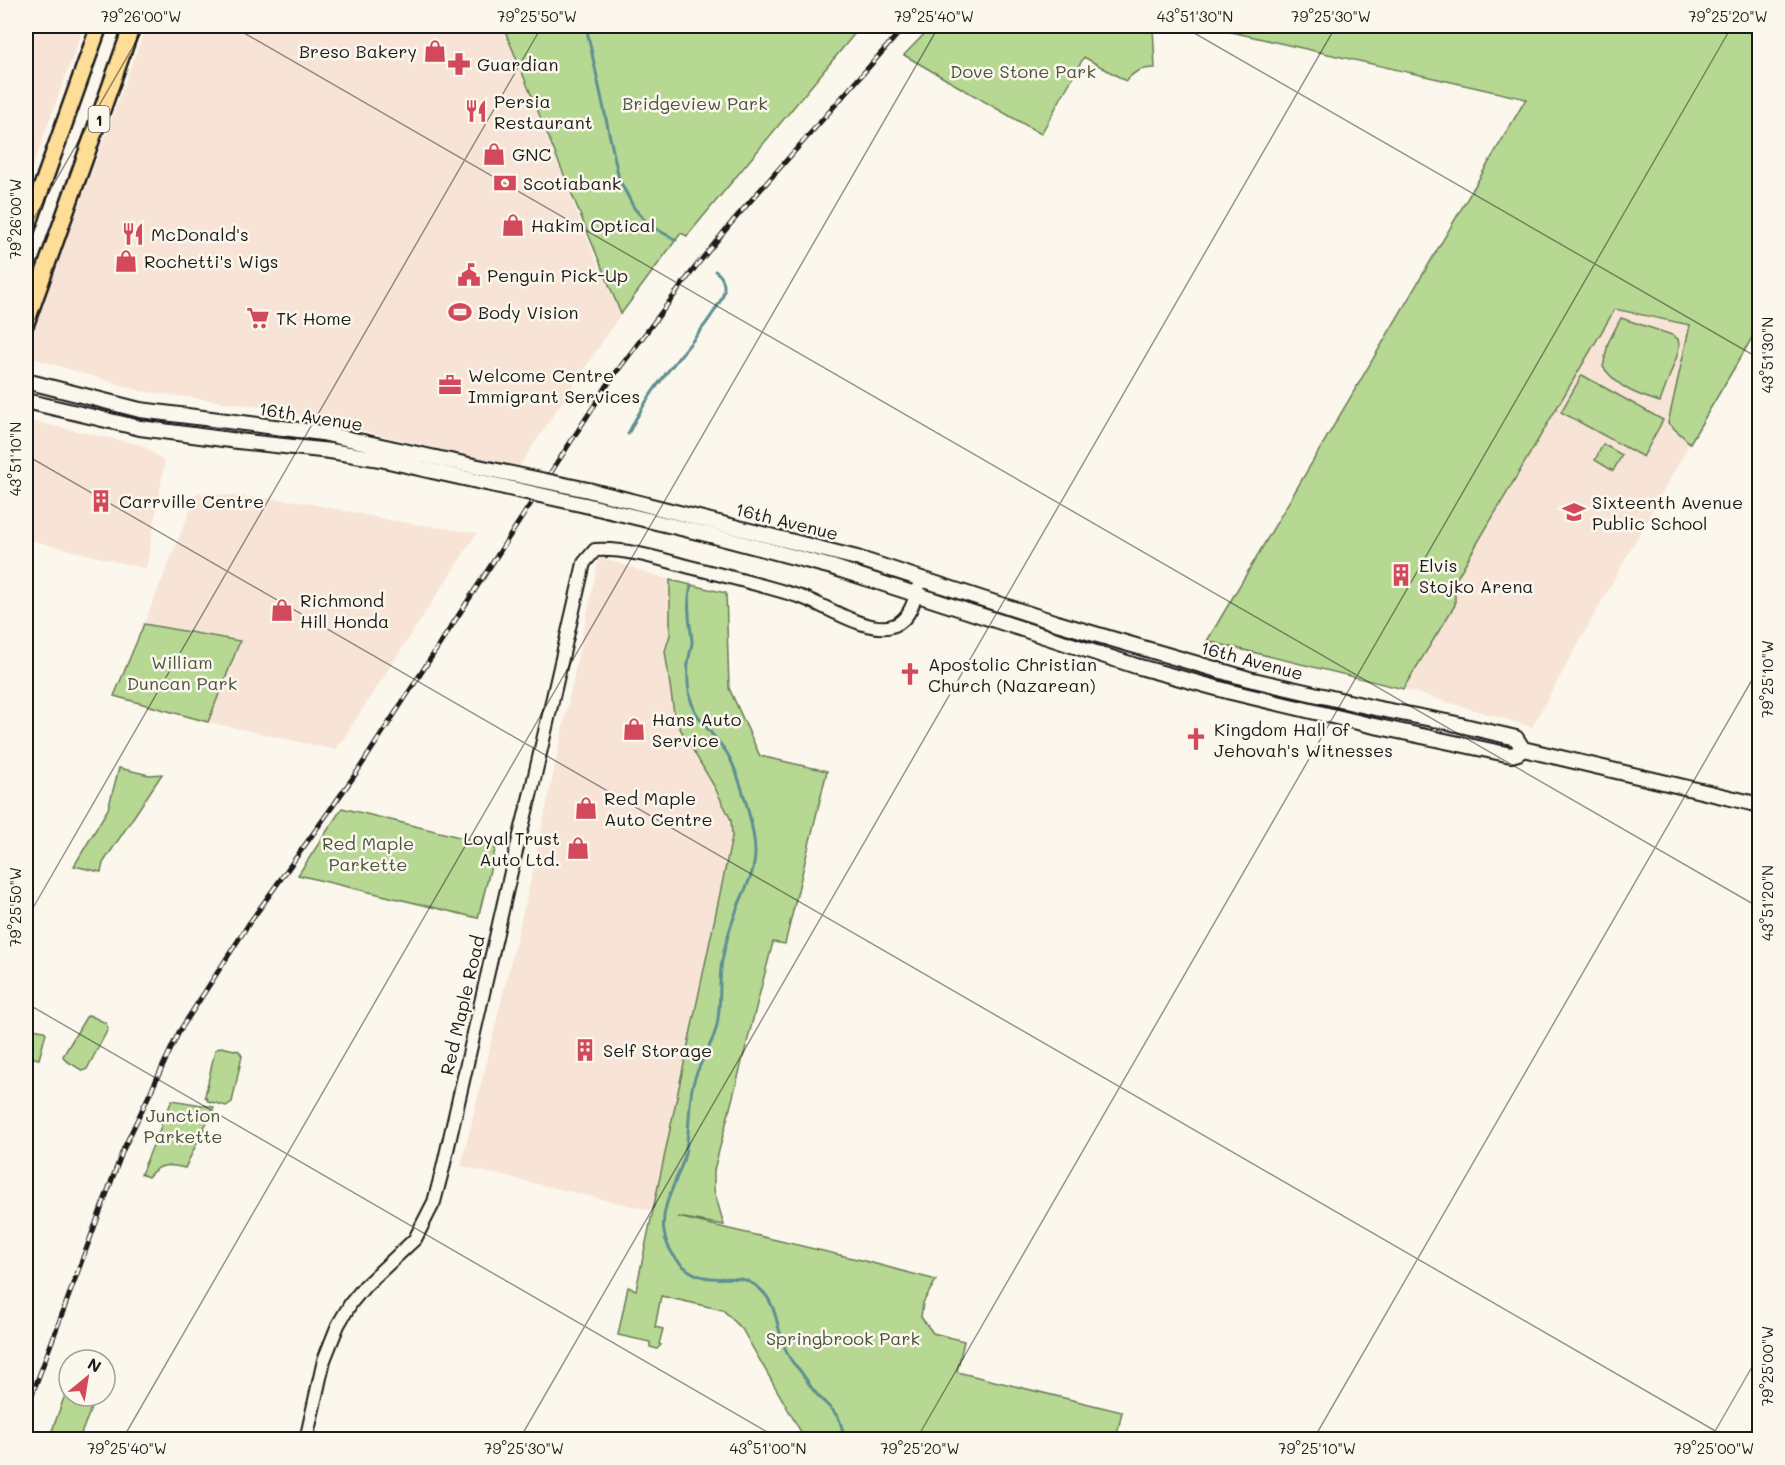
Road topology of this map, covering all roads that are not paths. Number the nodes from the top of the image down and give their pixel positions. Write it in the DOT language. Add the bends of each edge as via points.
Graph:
graph roads {
  1 [pos="99,26"];
  2 [pos="132,26"];
  3 [pos="26,231"];
  4 [pos="26,323"];
  5 [pos="26,381"];
  6 [pos="26,401"];
  7 [pos="434,464"];
  8 [pos="921,578"];
  9 [pos="916,594"];
  10 [pos="1523,749"];
  11 [pos="1760,805"];
  12 [pos="306,1440"];
  1 -- 3 [label="main road, 1"];
  2 -- 4 [label="main road, 1"];
  5 -- 7 [label="main road, 16th Avenue" via="140,410 322,433"];
  6 -- 7 [label="main road, 16th Avenue" via="140,428"];
  7 -- 8 [label="main road, 16th Avenue, bridge" via="588,490 835,552"];
  7 -- 9 [label="main road, 16th Avenue, bridge" via="832,567"];
  8 -- 9 [label="street"];
  8 -- 10 [label="main road, 16th Avenue" via="1249,679 1516,738"];
  9 -- 10 [label="main road, 16th Avenue" via="1136,666 1242,695 1511,755"];
  9 -- 12 [label="street, Red Maple Road" via="908,615 896,625 882,628 770,588 612,549 595,550 584,562 434,1202 415,1239 365,1286 338,1325 324,1360"];
  10 -- 11 [label="main road, 16th Avenue"];
}
